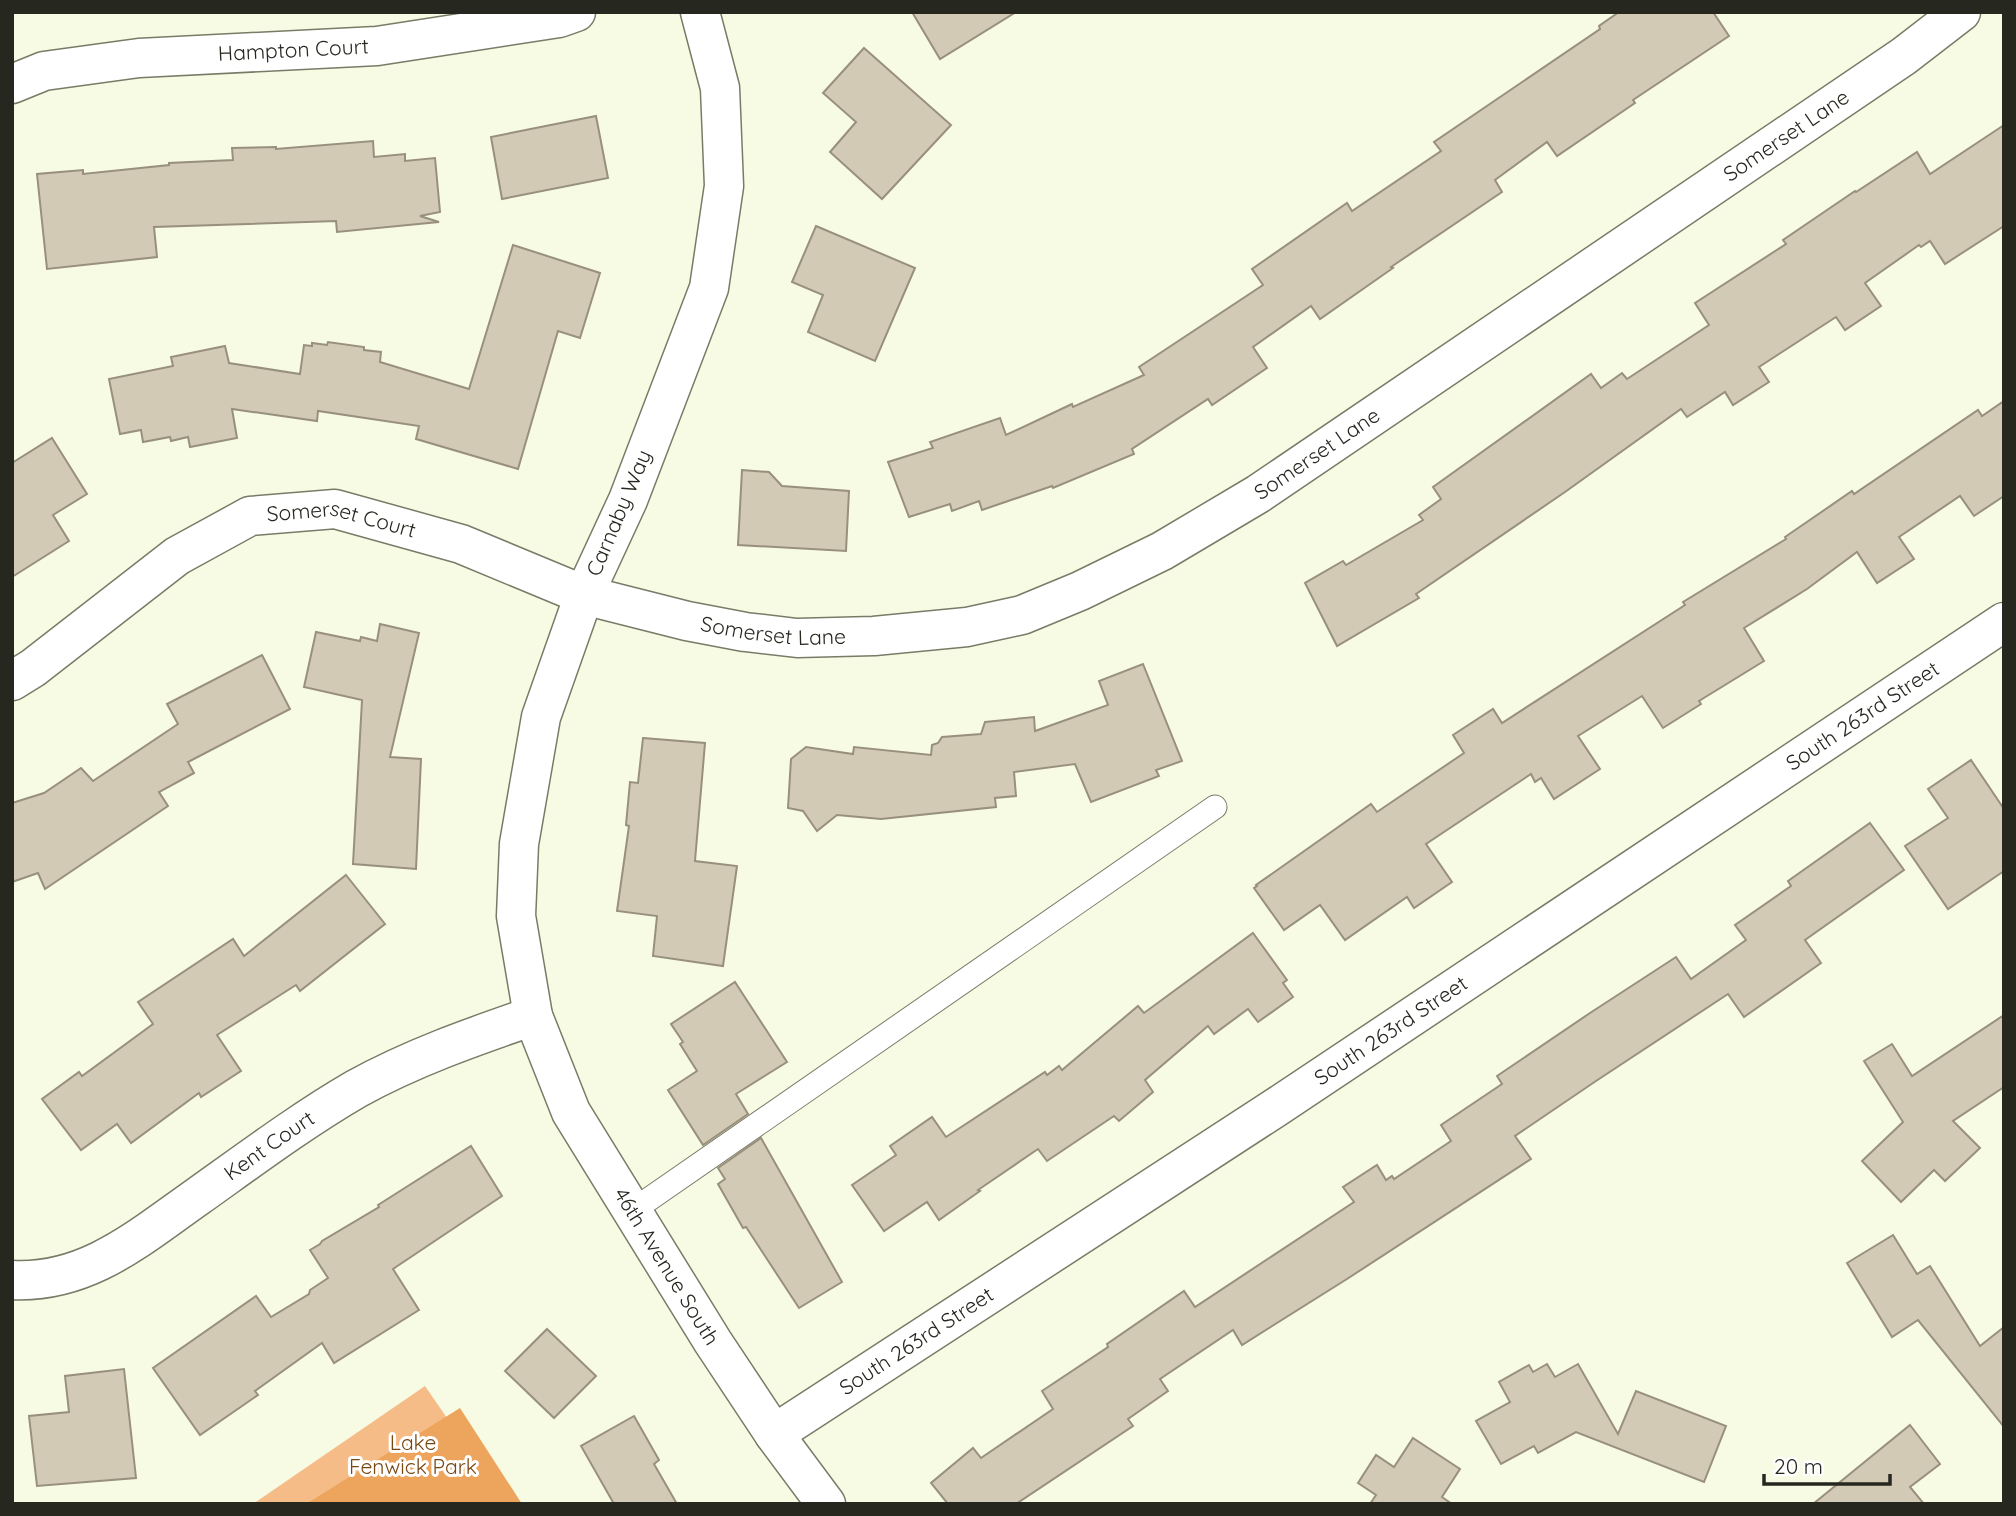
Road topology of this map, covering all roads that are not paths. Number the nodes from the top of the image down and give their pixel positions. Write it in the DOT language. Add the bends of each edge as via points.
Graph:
graph roads {
  1 [pos="576,12"];
  2 [pos="700,12"];
  3 [pos="1961,12"];
  4 [pos="12,84"];
  5 [pos="584,595"];
  6 [pos="2004,622"];
  7 [pos="12,681"];
  8 [pos="1214,807"];
  9 [pos="533,1016"];
  10 [pos="632,1211"];
  11 [pos="12,1280"];
  12 [pos="775,1434"];
  13 [pos="826,1504"];
  1 -- 4 [label="street, Hampton Court" via="377,46 139,58 44,71"];
  2 -- 5 [label="street, Carnaby Way" via="720,88 724,186 709,288 628,499"];
  3 -- 5 [label="street, Somerset Lane" via="1904,56 1258,494 1162,551 1080,591 1022,615 967,627 797,638 687,621"];
  5 -- 7 [label="street, Somerset Court" via="461,544 335,509 250,516 177,556"];
  5 -- 9 [label="street, Carnaby Way" via="541,717 519,844 516,916"];
  6 -- 12 [label="street, South 263rd Street" via="1263,1116"];
  8 -- 10 [label="lane"];
  9 -- 10 [label="street, 46th Avenue South" via="571,1112"];
  9 -- 11 [label="street, Kent Court" via="399,1066 354,1091 113,1256 71,1273 34,1281"];
  10 -- 12 [label="street, 46th Avenue South"];
  12 -- 13 [label="street, 46th Avenue South"];
}
